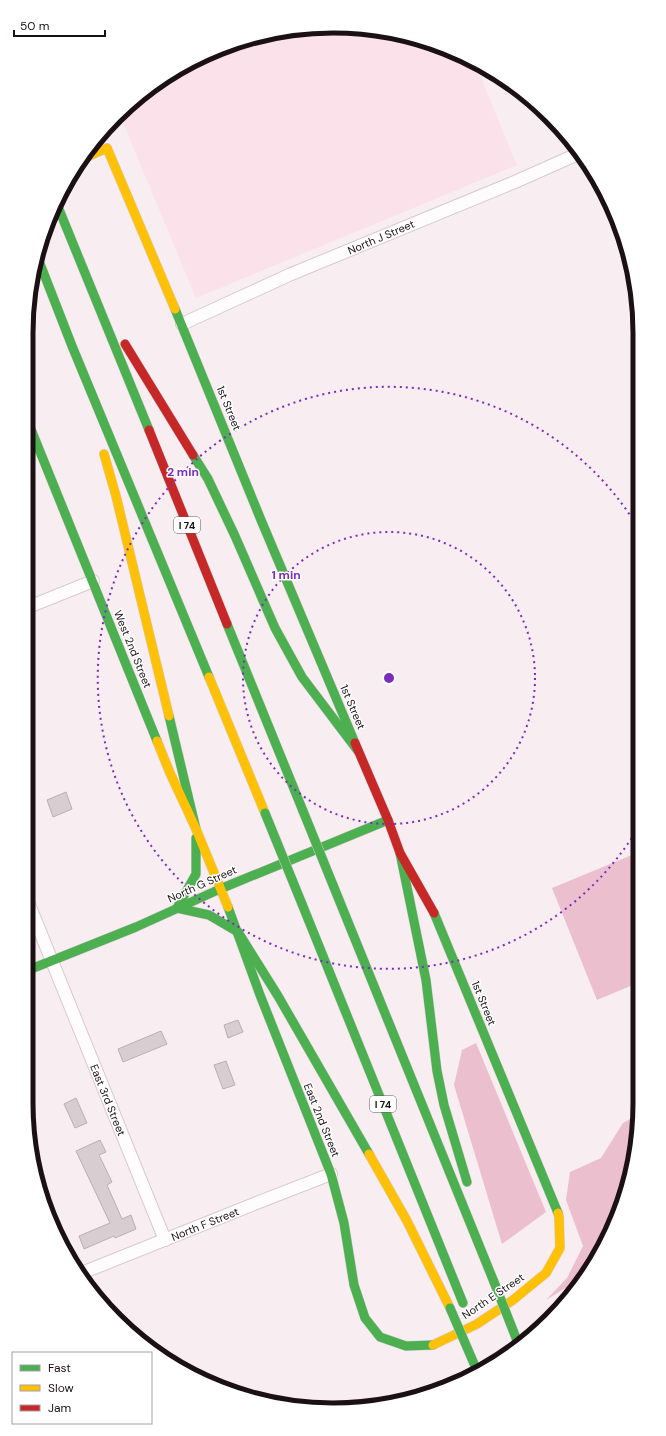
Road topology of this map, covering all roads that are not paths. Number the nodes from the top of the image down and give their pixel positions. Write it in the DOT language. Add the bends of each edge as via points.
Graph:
graph roads {
  1 [pos="92,155"];
  2 [pos="575,155"];
  3 [pos="59,211"];
  4 [pos="41,266"];
  5 [pos="92,291"];
  6 [pos="182,324"];
  7 [pos="72,346"];
  8 [pos="96,429"];
  9 [pos="33,436"];
  10 [pos="101,444"];
  11 [pos="93,581"];
  12 [pos="33,605"];
  13 [pos="358,751"];
  14 [pos="388,820"];
  15 [pos="196,829"];
  16 [pos="400,853"];
  17 [pos="220,889"];
  18 [pos="177,908"];
  19 [pos="33,914"];
  20 [pos="238,932"];
  21 [pos="52,960"];
  22 [pos="33,968"];
  23 [pos="331,1174"];
  24 [pos="469,1191"];
  25 [pos="473,1206"];
  26 [pos="165,1240"];
  27 [pos="485,1259"];
  28 [pos="85,1272"];
  29 [pos="546,1273"];
  30 [pos="475,1331"];
  31 [pos="517,1340"];
  32 [pos="406,1346"];
  33 [pos="475,1367"];
  1 -- 6 [label="main road, 1st Street" via="107,148"];
  2 -- 6 [label="street, North J Street" via="289,275"];
  3 -- 5 [label="main road, I 74"];
  4 -- 7 [label="main road, I 74"];
  5 -- 13 [label="main road" via="208,479 275,628 302,677"];
  5 -- 27 [label="main road, I 74, bridge"];
  6 -- 13 [label="main road, 1st Street"];
  7 -- 8 [label="main road"];
  7 -- 30 [label="main road, I 74, bridge"];
  9 -- 11 [label="main road, West 2nd Street"];
  10 -- 15 [label="main road" via="116,496"];
  11 -- 12 [label="street"];
  11 -- 15 [label="main road, West 2nd Street" via="170,773"];
  13 -- 14 [label="main road, 1st Street"];
  14 -- 16 [label="main road, 1st Street"];
  14 -- 17 [label="main road, North G Street"];
  15 -- 17 [label="main road, West 2nd Street"];
  15 -- 18 [label="main road" via="196,874"];
  16 -- 24 [label="main road" via="426,980 437,1071"];
  16 -- 29 [label="main road, 1st Street" via="432,908 559,1217 560,1248"];
  17 -- 18 [label="main road, North G Street"];
  17 -- 20 [label="main road, East 2nd Street"];
  18 -- 20 [label="main road" via="209,915"];
  18 -- 21 [label="main road, North G Street"];
  19 -- 21 [label="street, East 3rd Street"];
  20 -- 23 [label="main road, East 2nd Street" via="260,995"];
  20 -- 33 [label="main road, bridge" via="278,996 407,1221 450,1308"];
  21 -- 22 [label="main road, North G Street"];
  21 -- 26 [label="street, East 3rd Street"];
  23 -- 26 [label="street, North F Street"];
  23 -- 32 [label="main road, East 2nd Street" via="344,1223 354,1285 365,1318 380,1337"];
  25 -- 27 [label="main road"];
  26 -- 28 [label="street, North F Street"];
  27 -- 31 [label="main road, I 74, bridge"];
  29 -- 32 [label="main road, North E Street" via="513,1300 477,1324 433,1345"];
}
